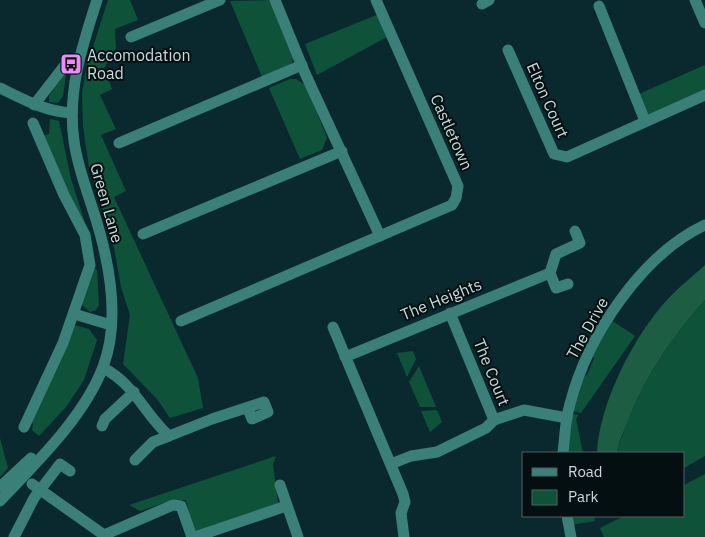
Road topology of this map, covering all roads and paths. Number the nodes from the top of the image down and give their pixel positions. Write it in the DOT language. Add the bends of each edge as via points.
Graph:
graph roads {
  1 [pos="97,0"];
  2 [pos="220,0"];
  3 [pos="275,0"];
  4 [pos="376,0"];
  5 [pos="695,0"];
  6 [pos="599,6"];
  7 [pos="705,23"];
  8 [pos="131,37"];
  9 [pos="508,50"];
  10 [pos="65,65"];
  11 [pos="302,65"];
  12 [pos="0,88"];
  13 [pos="705,95"];
  14 [pos="34,105"];
  15 [pos="72,113"];
  16 [pos="645,121"];
  17 [pos="33,122"];
  18 [pos="119,143"];
  19 [pos="342,151"];
  20 [pos="705,225"];
  21 [pos="575,231"];
  22 [pos="143,234"];
  23 [pos="380,236"];
  24 [pos="550,273"];
  25 [pos="568,284"];
  26 [pos="450,313"];
  27 [pos="74,314"];
  28 [pos="181,321"];
  29 [pos="111,325"];
  30 [pos="333,327"];
  31 [pos="345,356"];
  32 [pos="103,368"];
  33 [pos="134,392"];
  34 [pos="248,409"];
  35 [pos="79,412"];
  36 [pos="567,418"];
  37 [pos="494,420"];
  38 [pos="102,426"];
  39 [pos="24,427"];
  40 [pos="169,436"];
  41 [pos="563,452"];
  42 [pos="135,460"];
  43 [pos="391,464"];
  44 [pos="70,471"];
  45 [pos="280,485"];
  46 [pos="36,487"];
  47 [pos="0,488"];
  48 [pos="0,501"];
  49 [pos="286,506"];
  50 [pos="567,517"];
  51 [pos="104,536"];
  52 [pos="14,537"];
  53 [pos="194,537"];
  54 [pos="298,537"];
  55 [pos="404,537"];
  56 [pos="571,537"];
  1 -- 15 [label="street, Green Lane" via="76,72"];
  2 -- 8 [label="street"];
  3 -- 11 [label="street"];
  4 -- 23 [label="street, Castletown" via="458,186 452,205"];
  5 -- 7 [label="street"];
  6 -- 16 [label="street"];
  9 -- 16 [label="street, Elton Court" via="554,154 559,157 567,157"];
  10 -- 14 [label="street"];
  11 -- 18 [label="street"];
  11 -- 19 [label="street"];
  12 -- 14 [label="street"];
  13 -- 16 [label="street, Elton Court"];
  14 -- 15 [label="street"];
  15 -- 29 [label="street, Green Lane" via="76,154 104,250"];
  17 -- 27 [label="street" via="88,244 90,265"];
  19 -- 22 [label="street"];
  19 -- 23 [label="street"];
  20 -- 36 [label="street, The Drive" via="655,261 609,314 579,375"];
  21 -- 24 [label="street" via="580,243 556,254"];
  23 -- 28 [label="street, Castletown"];
  24 -- 25 [label="street" via="556,288"];
  24 -- 26 [label="street, The Heights"];
  26 -- 31 [label="street, The Heights"];
  26 -- 37 [label="street, The Court"];
  27 -- 29 [label="street"];
  27 -- 39 [label="street"];
  29 -- 32 [label="street, Green Lane"];
  30 -- 31 [label="street"];
  31 -- 43 [label="street"];
  32 -- 33 [label="street"];
  32 -- 35 [label="street, Green Lane"];
  33 -- 38 [label="street" via="105,419"];
  33 -- 40 [label="street"];
  34 -- 40 [label="street"];
  35 -- 47 [label="street, Green Lane"];
  35 -- 48 [label="street, Green Lane"];
  36 -- 37 [label="street" via="524,410"];
  36 -- 41 [label="street, The Drive"];
  37 -- 43 [label="street, The Court" via="486,428 437,452 411,456"];
  40 -- 42 [label="street" via="153,442"];
  43 -- 55 [label="street" via="405,502 401,513"];
  44 -- 46 [label="street" via="60,464"];
  45 -- 49 [label="street"];
  46 -- 51 [label="street"];
  46 -- 52 [label="street"];
  49 -- 53 [label="street"];
  49 -- 54 [label="street"];
  50 -- 56 [label="street"];
  51 -- 53 [label="street" via="173,505 181,506"];
}
